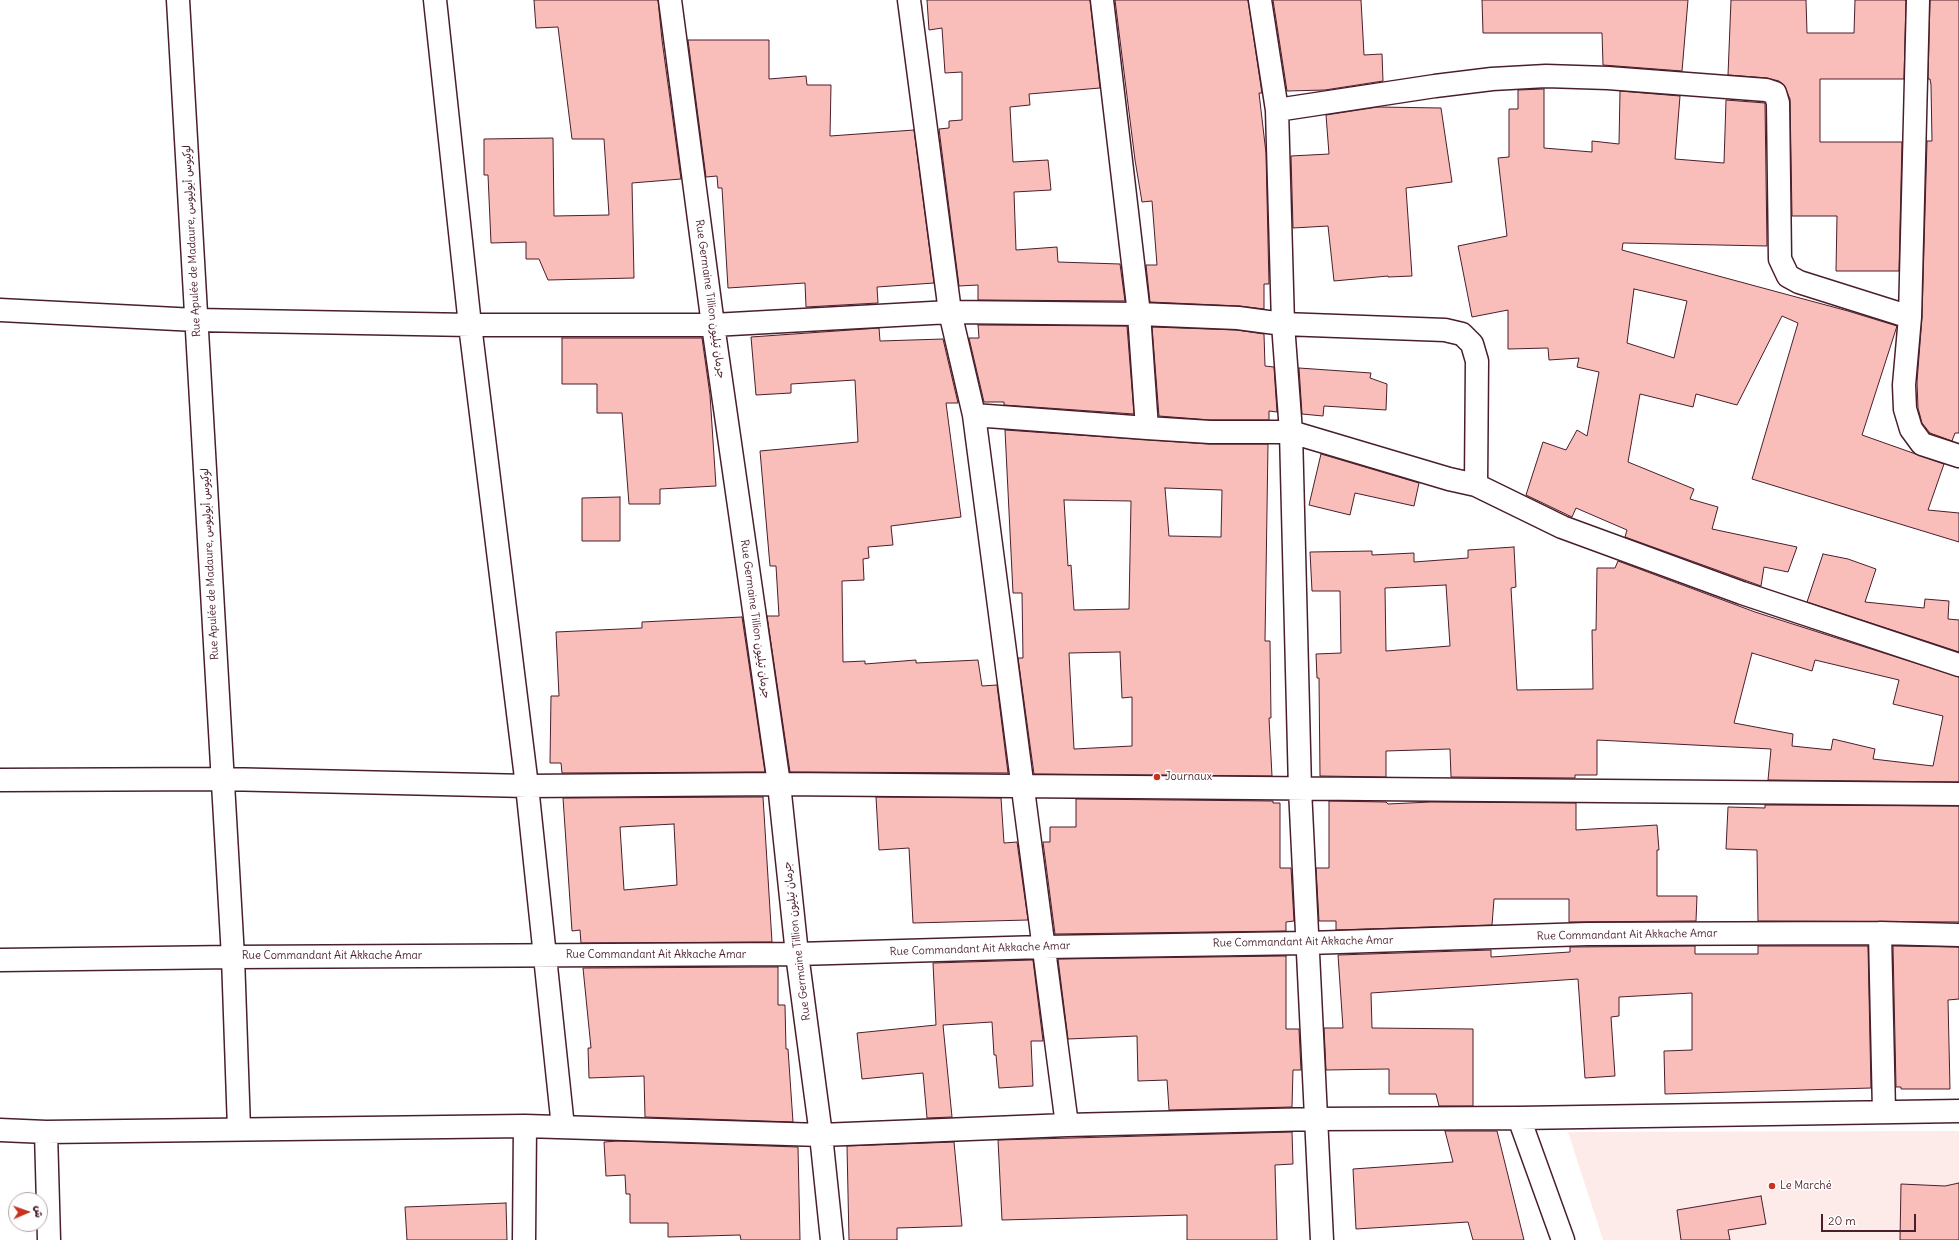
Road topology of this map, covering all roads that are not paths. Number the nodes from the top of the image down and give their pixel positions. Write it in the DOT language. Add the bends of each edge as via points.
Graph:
graph roads {
  1 [pos="178,0"];
  2 [pos="435,0"];
  3 [pos="670,0"];
  4 [pos="909,0"];
  5 [pos="1102,0"];
  6 [pos="1260,0"];
  7 [pos="1918,0"];
  8 [pos="1277,110"];
  9 [pos="0,310"];
  10 [pos="950,312"];
  11 [pos="1139,314"];
  12 [pos="1910,317"];
  13 [pos="196,320"];
  14 [pos="1283,324"];
  15 [pos="470,325"];
  16 [pos="713,325"];
  17 [pos="974,415"];
  18 [pos="1147,428"];
  19 [pos="1291,432"];
  20 [pos="1959,456"];
  21 [pos="1476,485"];
  22 [pos="1959,665"];
  23 [pos="222,779"];
  24 [pos="0,780"];
  25 [pos="779,784"];
  26 [pos="527,786"];
  27 [pos="1022,787"];
  28 [pos="1300,789"];
  29 [pos="1959,794"];
  30 [pos="1880,933"];
  31 [pos="1959,935"];
  32 [pos="1308,943"];
  33 [pos="1043,947"];
  34 [pos="797,954"];
  35 [pos="233,956"];
  36 [pos="544,956"];
  37 [pos="0,960"];
  38 [pos="1884,1111"];
  39 [pos="1959,1111"];
  40 [pos="1519,1118"];
  41 [pos="1316,1119"];
  42 [pos="1067,1125"];
  43 [pos="525,1126"];
  44 [pos="563,1127"];
  45 [pos="239,1129"];
  46 [pos="0,1130"];
  47 [pos="46,1132"];
  48 [pos="821,1135"];
  49 [pos="50,1240"];
  50 [pos="524,1240"];
  51 [pos="832,1240"];
  52 [pos="1322,1240"];
  53 [pos="1563,1240"];
  1 -- 13 [label="street, Rue Apulée de Madaure, لوكيوس أبوليوس"];
  2 -- 15 [label="street"];
  3 -- 16 [label="street, Rue Germaine Tillion جرمان تيليون"];
  4 -- 10 [label="street"];
  5 -- 11 [label="street"];
  6 -- 8 [label="street"];
  7 -- 12 [label="street"];
  8 -- 12 [label="street" via="1435,86 1546,76 1766,90 1775,93 1778,104 1780,259 1788,276 1799,282"];
  8 -- 14 [label="street"];
  9 -- 13 [label="street"];
  10 -- 11 [label="street"];
  10 -- 16 [label="street"];
  10 -- 17 [label="street"];
  11 -- 14 [label="street" via="1238,318"];
  11 -- 18 [label="street"];
  12 -- 20 [label="street" via="1904,385 1905,409 1911,429 1922,444"];
  13 -- 15 [label="street"];
  13 -- 23 [label="street, Rue Apulée de Madaure, لوكيوس أبوليوس"];
  14 -- 19 [label="street"];
  14 -- 21 [label="street" via="1445,330 1462,334 1472,344 1477,361"];
  15 -- 16 [label="street"];
  15 -- 26 [label="street"];
  16 -- 25 [label="street, Rue Germaine Tillion جرمان تيليون"];
  17 -- 18 [label="street"];
  17 -- 27 [label="street"];
  18 -- 19 [label="street" via="1210,432"];
  19 -- 21 [label="street" via="1449,480"];
  19 -- 28 [label="street"];
  21 -- 22 [label="street" via="1562,527 1742,593"];
  23 -- 24 [label="street"];
  23 -- 26 [label="street"];
  23 -- 35 [label="street, Rue Apulée de Madaure, لوكيوس أبوليوس"];
  25 -- 26 [label="street"];
  25 -- 27 [label="street"];
  25 -- 34 [label="street, Rue Germaine Tillion جرمان تيليون"];
  26 -- 36 [label="street"];
  27 -- 28 [label="street"];
  27 -- 33 [label="street"];
  28 -- 29 [label="street"];
  28 -- 32 [label="street"];
  30 -- 31 [label="street, Rue Commandant Ait Akkache Amar"];
  30 -- 32 [label="street, Rue Commandant Ait Akkache Amar" via="1587,934"];
  30 -- 38 [label="street"];
  32 -- 33 [label="street, Rue Commandant Ait Akkache Amar"];
  32 -- 41 [label="street"];
  33 -- 34 [label="street, Rue Commandant Ait Akkache Amar"];
  33 -- 42 [label="street"];
  34 -- 36 [label="street, Rue Commandant Ait Akkache Amar"];
  34 -- 48 [label="street, Rue Germaine Tillion جرمان تيليون"];
  35 -- 36 [label="street, Rue Commandant Ait Akkache Amar"];
  35 -- 37 [label="street, Rue Commandant Ait Akkache Amar"];
  35 -- 45 [label="street, Rue Apulée de Madaure, لوكيوس أبوليوس"];
  36 -- 44 [label="street"];
  38 -- 39 [label="street"];
  38 -- 40 [label="street"];
  40 -- 41 [label="street"];
  40 -- 53 [label="street"];
  41 -- 42 [label="street"];
  41 -- 52 [label="street"];
  42 -- 48 [label="street"];
  43 -- 44 [label="street"];
  43 -- 45 [label="street"];
  43 -- 50 [label="street"];
  44 -- 48 [label="street"];
  45 -- 47 [label="street"];
  46 -- 47 [label="street"];
  47 -- 49 [label="street"];
  48 -- 51 [label="street, Rue Germaine Tillion جرمان تيليون"];
}
